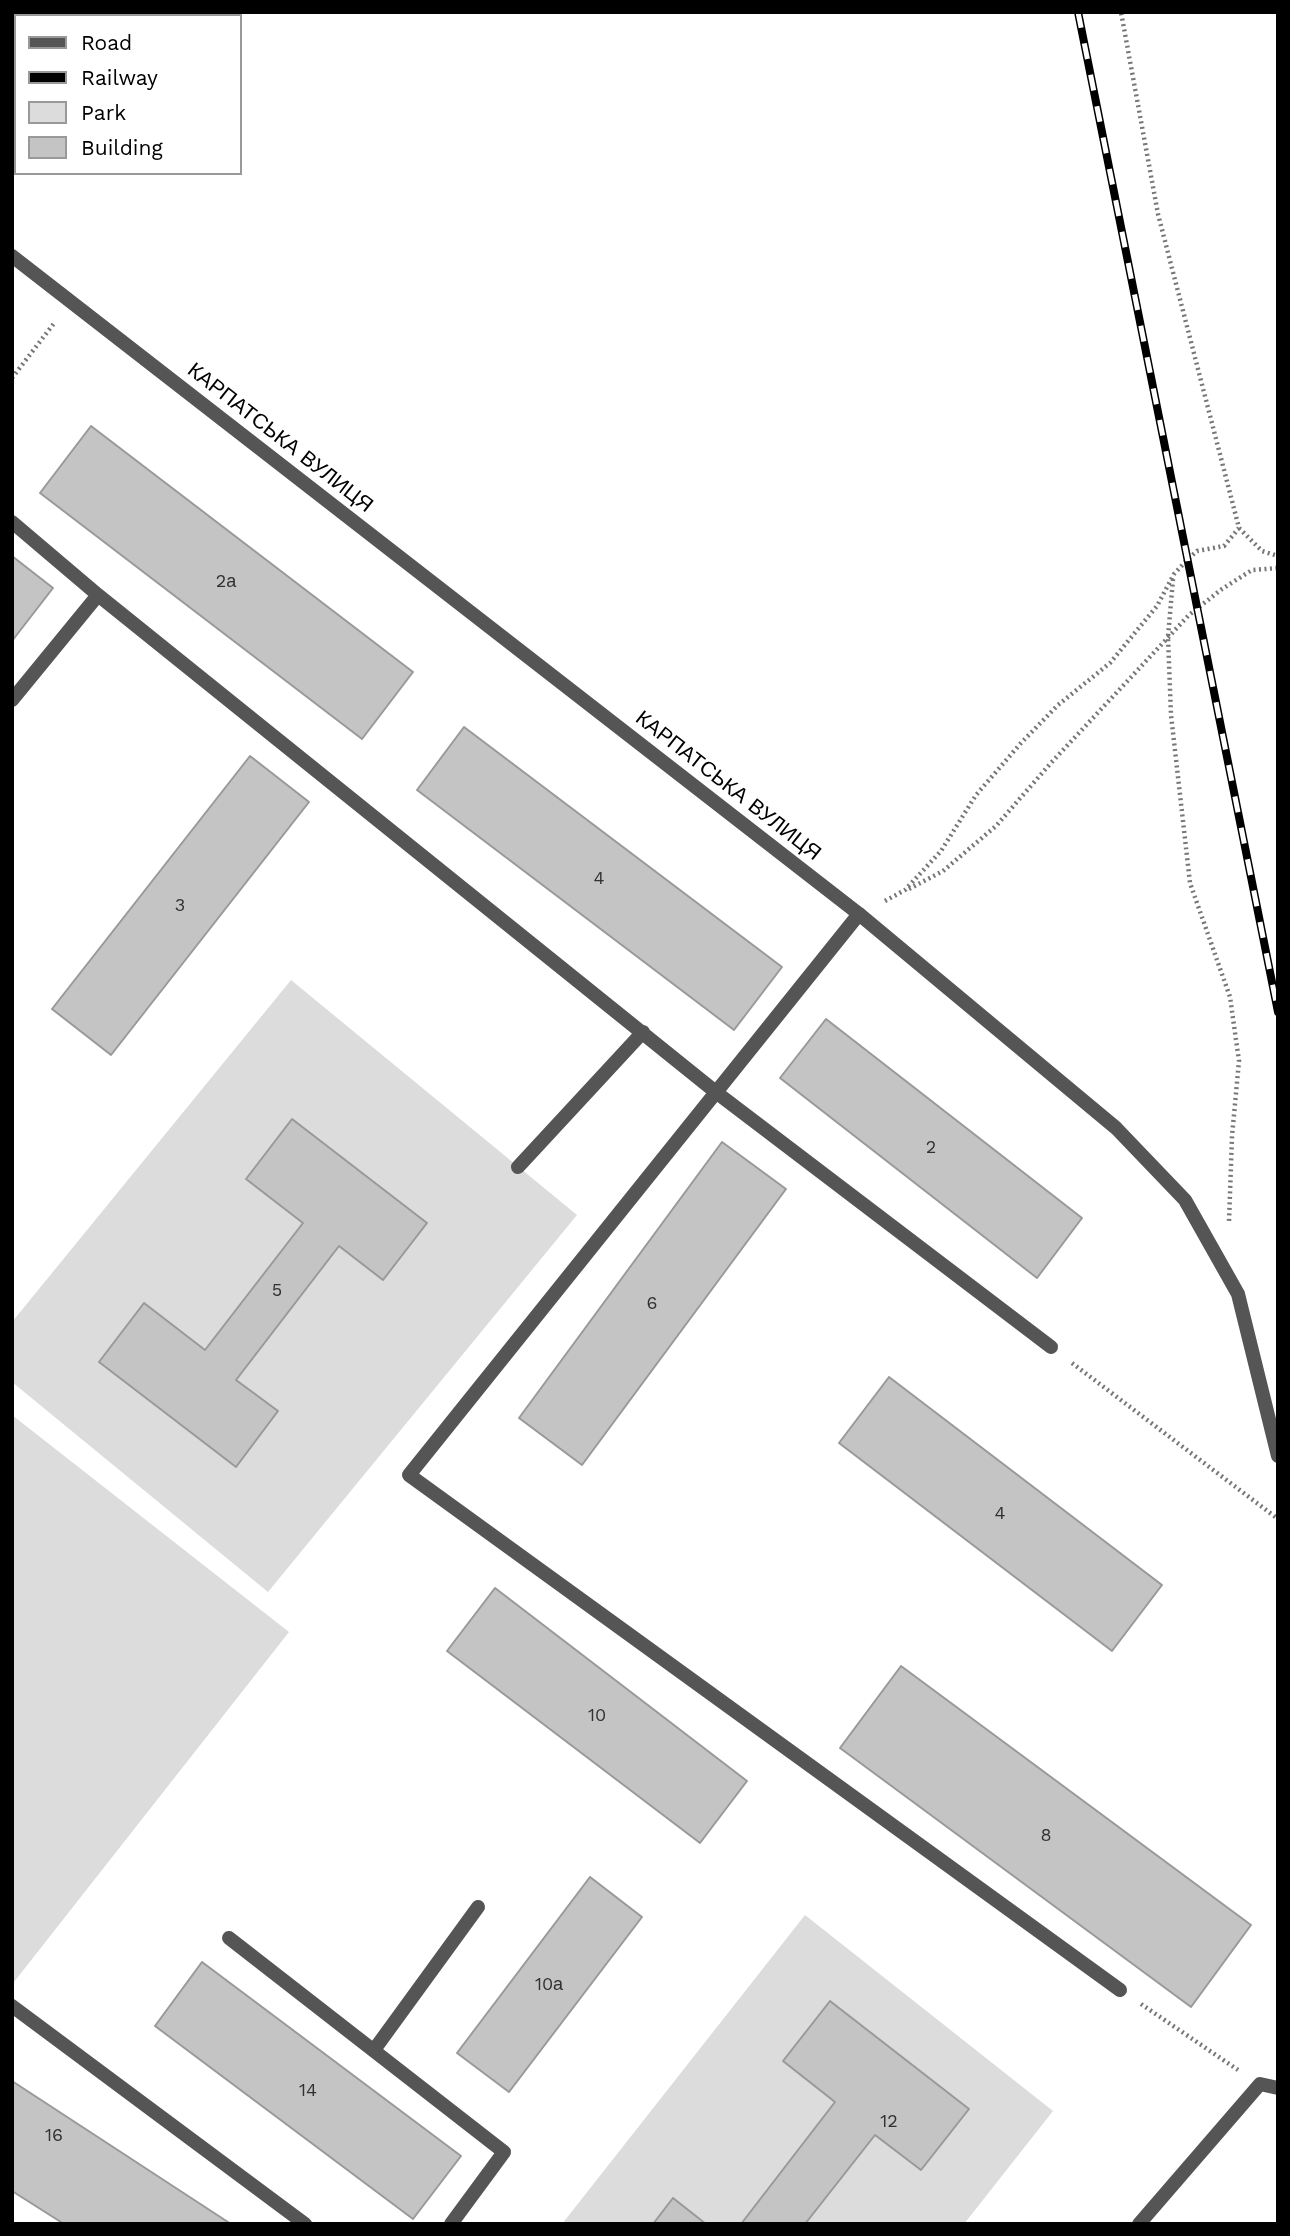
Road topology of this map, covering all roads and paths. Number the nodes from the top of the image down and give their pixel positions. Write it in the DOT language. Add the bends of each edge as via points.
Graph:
graph roads {
  1 [pos="1121,12"];
  2 [pos="12,256"];
  3 [pos="71,302"];
  4 [pos="12,378"];
  5 [pos="12,522"];
  6 [pos="1239,528"];
  7 [pos="1278,556"];
  8 [pos="1278,568"];
  9 [pos="1174,574"];
  10 [pos="98,595"];
  11 [pos="1168,637"];
  12 [pos="12,700"];
  13 [pos="905,890"];
  14 [pos="859,914"];
  15 [pos="643,1032"];
  16 [pos="717,1093"];
  17 [pos="518,1167"];
  18 [pos="1229,1227"];
  19 [pos="1051,1347"];
  20 [pos="1278,1456"];
  21 [pos="1278,1519"];
  22 [pos="478,1907"];
  23 [pos="229,1938"];
  24 [pos="1120,1990"];
  25 [pos="12,2006"];
  26 [pos="374,2050"];
  27 [pos="1260,2084"];
  28 [pos="1278,2088"];
  29 [pos="304,2224"];
  30 [pos="451,2224"];
  31 [pos="1139,2224"];
  1 -- 6 [label="path" via="1158,214"];
  2 -- 3 [label="street, КАРПАТСЬКА ВУЛИЦЯ"];
  3 -- 4 [label="path"];
  3 -- 14 [label="street, КАРПАТСЬКА ВУЛИЦЯ"];
  5 -- 10 [label="street"];
  6 -- 7 [label="path" via="1262,551"];
  6 -- 9 [label="path" via="1224,546 1197,551"];
  8 -- 11 [label="path" via="1252,570 1189,615"];
  9 -- 11 [label="path"];
  9 -- 13 [label="path" via="1157,606 1110,663 1020,743 976,795 941,851"];
  10 -- 12 [label="street"];
  10 -- 15 [label="street"];
  11 -- 13 [label="path" via="996,826 943,871"];
  11 -- 18 [label="path" via="1171,715 1190,883 1230,997 1238,1061"];
  13 -- 14 [label="path"];
  14 -- 16 [label="street"];
  14 -- 20 [label="street, КАРПАТСЬКА ВУЛИЦЯ" via="1116,1128 1185,1200 1238,1294"];
  15 -- 16 [label="street"];
  15 -- 17 [label="street"];
  16 -- 19 [label="street"];
  16 -- 24 [label="street" via="409,1475"];
  19 -- 21 [label="path"];
  22 -- 26 [label="street"];
  23 -- 26 [label="street"];
  24 -- 27 [label="path"];
  25 -- 29 [label="street"];
  26 -- 30 [label="street" via="504,2152"];
  27 -- 28 [label="street"];
  27 -- 31 [label="street"];
}
